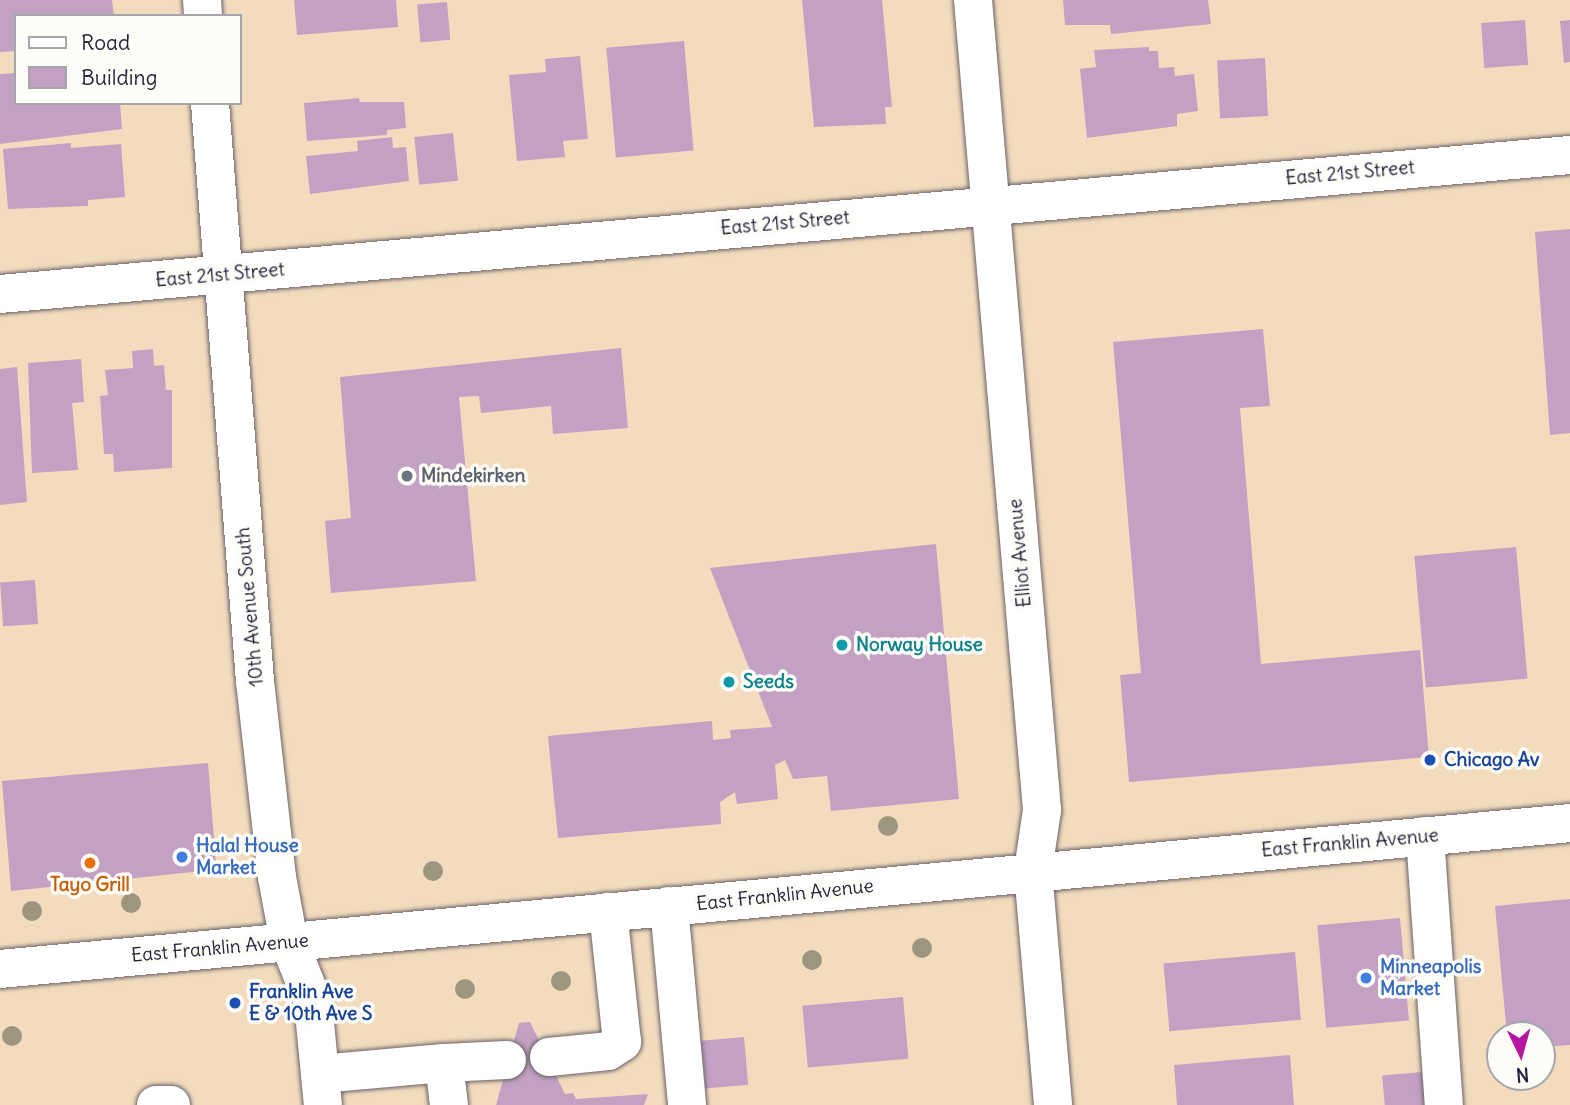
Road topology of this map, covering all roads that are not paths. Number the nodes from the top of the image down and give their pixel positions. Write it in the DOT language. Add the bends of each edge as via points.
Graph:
graph roads {
  1 [pos="973,0"];
  2 [pos="210,105"];
  3 [pos="1570,155"];
  4 [pos="991,204"];
  5 [pos="222,275"];
  6 [pos="0,294"];
  7 [pos="1570,823"];
  8 [pos="1425,836"];
  9 [pos="1033,871"];
  10 [pos="669,906"];
  11 [pos="608,912"];
  12 [pos="289,942"];
  13 [pos="0,969"];
  14 [pos="549,1057"];
  15 [pos="507,1060"];
  16 [pos="444,1063"];
  17 [pos="321,1089"];
  18 [pos="156,1105"];
  19 [pos="171,1105"];
  20 [pos="449,1105"];
  21 [pos="687,1105"];
  22 [pos="1053,1105"];
  23 [pos="1444,1105"];
  1 -- 4 [label="street, Elliot Avenue"];
  2 -- 5 [label="street, 10th Avenue South"];
  3 -- 4 [label="street, East 21st Street"];
  4 -- 5 [label="street, East 21st Street"];
  4 -- 9 [label="street, Elliot Avenue" via="1042,810"];
  5 -- 6 [label="street, East 21st Street"];
  5 -- 12 [label="street, 10th Avenue South" via="255,681 277,877"];
  7 -- 8 [label="street, East Franklin Avenue"];
  8 -- 9 [label="street, East Franklin Avenue"];
  8 -- 23 [label="street"];
  9 -- 10 [label="street, East Franklin Avenue"];
  9 -- 22 [label="street, Elliot Avenue"];
  10 -- 11 [label="street, East Franklin Avenue"];
  10 -- 21 [label="street"];
  11 -- 12 [label="street, East Franklin Avenue"];
  11 -- 14 [label="street" via="622,1042 608,1051"];
  12 -- 13 [label="street, East Franklin Avenue"];
  12 -- 17 [label="street, 10th Avenue South" via="313,1002"];
  15 -- 16 [label="street"];
  16 -- 17 [label="street"];
  16 -- 20 [label="street"];
  18 -- 19 [label="street"];
}
